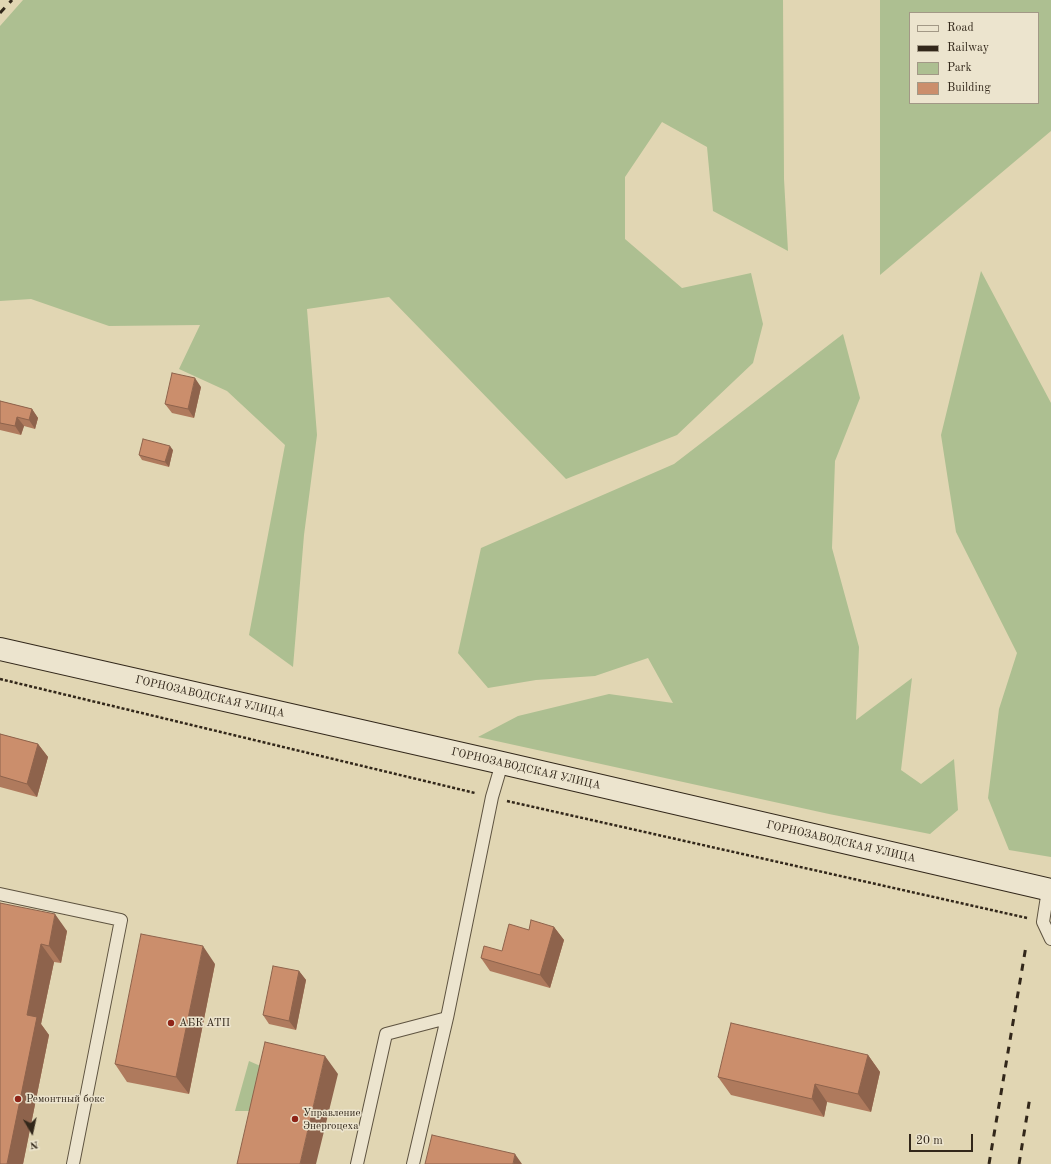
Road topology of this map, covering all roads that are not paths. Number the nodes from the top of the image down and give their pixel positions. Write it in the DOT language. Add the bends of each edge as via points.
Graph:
graph roads {
  1 [pos="0,649"];
  2 [pos="502,763"];
  3 [pos="1050,890"];
  4 [pos="0,894"];
  5 [pos="1051,939"];
  6 [pos="447,1018"];
  7 [pos="74,1164"];
  8 [pos="357,1164"];
  9 [pos="413,1164"];
  1 -- 2 [label="main road, ГОРНОЗАВОДСКАЯ УЛИЦА"];
  2 -- 3 [label="main road, ГОРНОЗАВОДСКАЯ УЛИЦА"];
  2 -- 6 [label="lane" via="492,797"];
  3 -- 5 [label="lane" via="1043,922"];
  4 -- 7 [label="lane" via="121,920"];
  6 -- 8 [label="lane" via="386,1034"];
  6 -- 9 [label="lane"];
}
